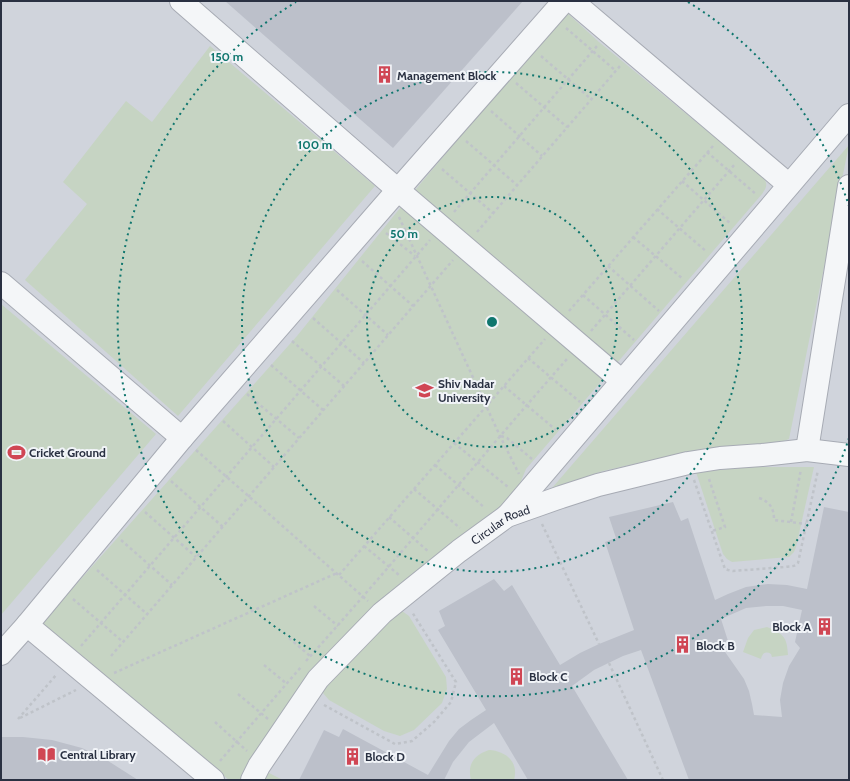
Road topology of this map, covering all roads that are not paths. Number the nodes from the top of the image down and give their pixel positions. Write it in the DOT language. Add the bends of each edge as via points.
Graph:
graph roads {
  1 [pos="181,1"];
  2 [pos="564,1"];
  3 [pos="572,1"];
  4 [pos="849,116"];
  5 [pos="789,185"];
  6 [pos="849,186"];
  7 [pos="394,195"];
  8 [pos="1,282"];
  9 [pos="622,381"];
  10 [pos="182,438"];
  11 [pos="810,455"];
  12 [pos="849,455"];
  13 [pos="528,499"];
  14 [pos="27,625"];
  15 [pos="1,654"];
  16 [pos="256,772"];
  17 [pos="210,778"];
  1 -- 7 [label="street"];
  2 -- 7 [label="street"];
  3 -- 5 [label="street"];
  4 -- 5 [label="street"];
  5 -- 9 [label="street"];
  6 -- 11 [label="street"];
  7 -- 9 [label="street" via="441,227"];
  7 -- 10 [label="street"];
  8 -- 10 [label="street"];
  9 -- 13 [label="street"];
  10 -- 14 [label="street"];
  11 -- 12 [label="street, Circular Road"];
  11 -- 13 [label="street, Circular Road" via="720,458"];
  13 -- 16 [label="street, Circular Road" via="382,613 318,679"];
  14 -- 15 [label="street"];
  14 -- 17 [label="street"];
}
